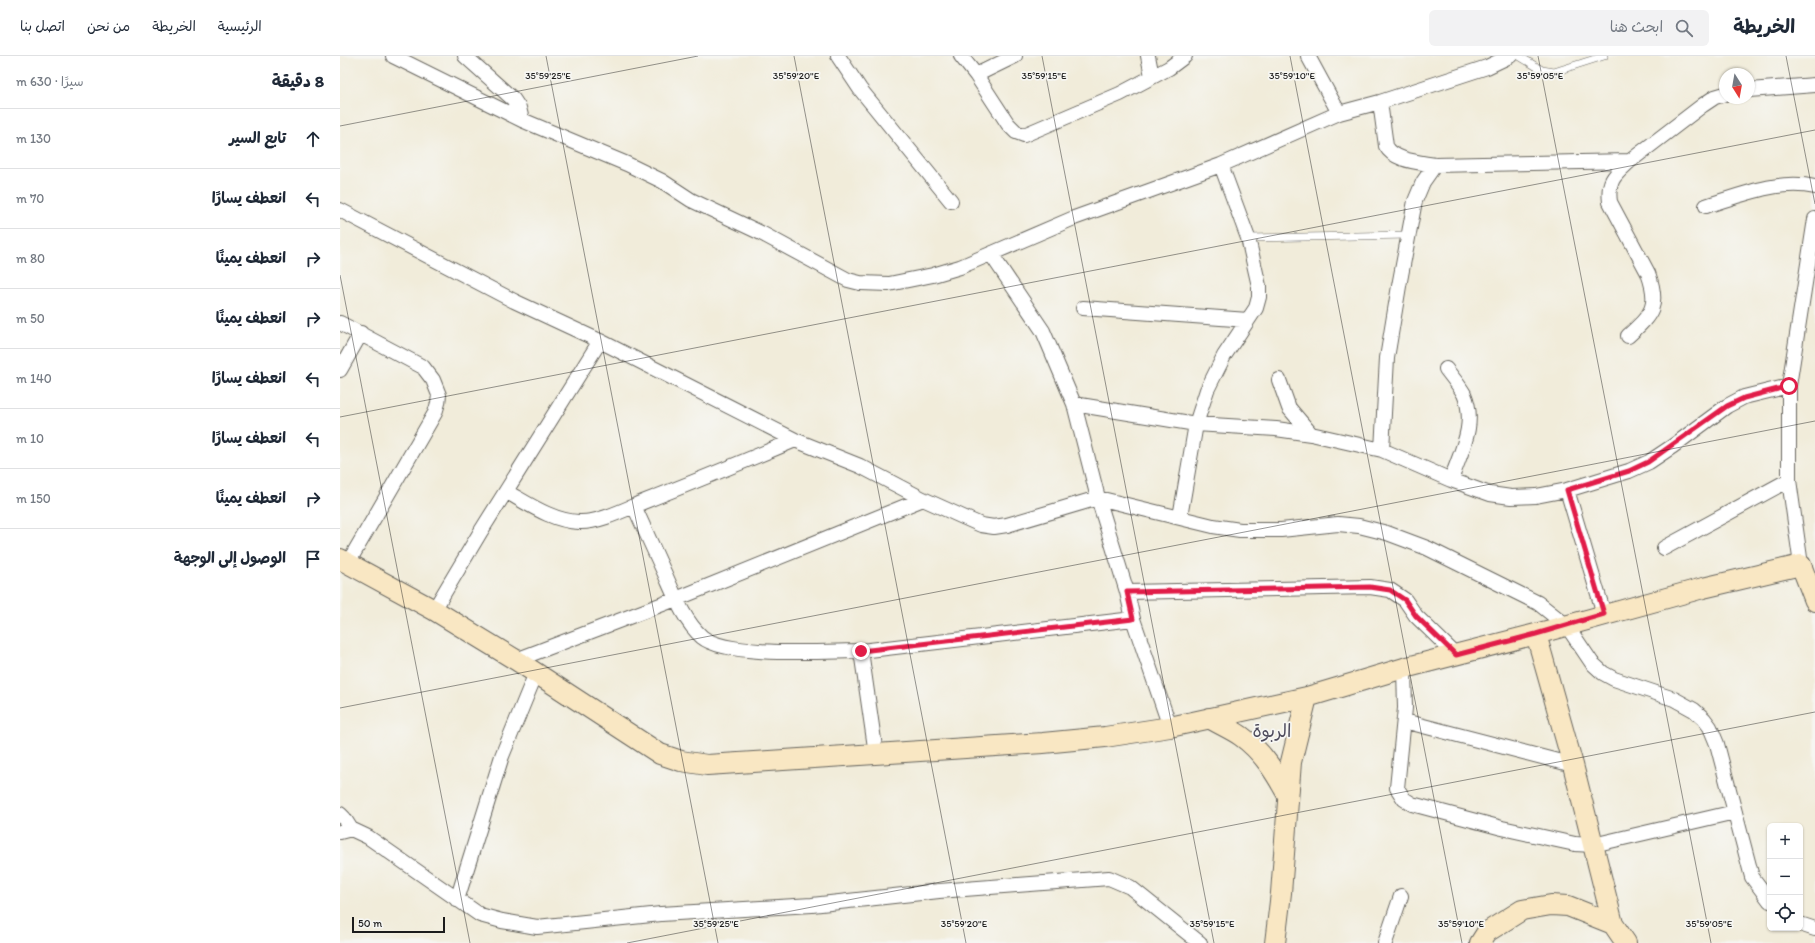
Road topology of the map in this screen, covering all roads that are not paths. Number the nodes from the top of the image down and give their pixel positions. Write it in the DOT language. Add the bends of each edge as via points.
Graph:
graph roads {
  1 [pos="393,56"];
  2 [pos="465,56"];
  3 [pos="838,56"];
  4 [pos="961,56"];
  5 [pos="1015,56"];
  6 [pos="1148,56"];
  7 [pos="1185,56"];
  8 [pos="1308,56"];
  9 [pos="1510,56"];
  10 [pos="1519,56"];
  11 [pos="1604,56"];
  12 [pos="976,75"];
  13 [pos="1152,76"];
  14 [pos="1815,85"];
  15 [pos="1755,90"];
  16 [pos="1719,96"];
  17 [pos="1380,102"];
  18 [pos="1339,113"];
  19 [pos="522,120"];
  20 [pos="1630,161"];
  21 [pos="1221,165"];
  22 [pos="1435,165"];
  23 [pos="1815,187"];
  24 [pos="951,201"];
  25 [pos="1706,206"];
  26 [pos="340,210"];
  27 [pos="1815,219"];
  28 [pos="1408,235"];
  29 [pos="1248,238"];
  30 [pos="991,254"];
  31 [pos="1811,275"];
  32 [pos="1083,308"];
  33 [pos="1248,320"];
  34 [pos="340,322"];
  35 [pos="361,333"];
  36 [pos="1628,336"];
  37 [pos="600,341"];
  38 [pos="1446,369"];
  39 [pos="340,370"];
  40 [pos="1279,380"];
  41 [pos="1789,386"];
  42 [pos="1074,404"];
  43 [pos="1196,424"];
  44 [pos="1311,434"];
  45 [pos="795,440"];
  46 [pos="1382,450"];
  47 [pos="1451,480"];
  48 [pos="1789,480"];
  49 [pos="1567,490"];
  50 [pos="507,492"];
  51 [pos="1098,498"];
  52 [pos="923,499"];
  53 [pos="634,506"];
  54 [pos="1180,517"];
  55 [pos="1664,548"];
  56 [pos="344,561"];
  57 [pos="1801,565"];
  58 [pos="1127,592"];
  59 [pos="676,599"];
  60 [pos="1815,601"];
  61 [pos="434,610"];
  62 [pos="1604,614"];
  63 [pos="1133,619"];
  64 [pos="1567,626"];
  65 [pos="1536,634"];
  66 [pos="861,651"];
  67 [pos="1456,655"];
  68 [pos="516,660"];
  69 [pos="1404,668"];
  70 [pos="536,673"];
  71 [pos="1307,697"];
  72 [pos="1209,718"];
  73 [pos="1404,721"];
  74 [pos="1170,727"];
  75 [pos="876,754"];
  76 [pos="1573,765"];
  77 [pos="1287,794"];
  78 [pos="1735,812"];
  79 [pos="340,814"];
  80 [pos="345,830"];
  81 [pos="1593,845"];
  82 [pos="1401,896"];
  83 [pos="1767,897"];
  84 [pos="457,900"];
  85 [pos="1613,924"];
  86 [pos="1803,925"];
  87 [pos="1815,929"];
  88 [pos="1200,943"];
  89 [pos="1275,943"];
  90 [pos="1385,943"];
  91 [pos="1480,943"];
  92 [pos="1626,943"];
  1 -- 19 [label="street"];
  2 -- 19 [label="street" via="513,99"];
  3 -- 24 [label="street" via="860,89"];
  4 -- 12 [label="street"];
  5 -- 12 [label="street"];
  6 -- 13 [label="street"];
  7 -- 13 [label="street"];
  8 -- 18 [label="street"];
  9 -- 17 [label="street" via="1487,68"];
  10 -- 11 [label="lane" via="1542,70 1554,72"];
  12 -- 13 [label="street" via="1008,124 1016,132 1024,135 1120,94"];
  14 -- 15 [label="street"];
  16 -- 20 [label="street" via="1703,105"];
  17 -- 18 [label="street"];
  17 -- 22 [label="street" via="1388,151 1400,158"];
  18 -- 21 [label="street"];
  19 -- 30 [label="street" via="662,181 691,200 756,230 854,282 889,284 933,275"];
  20 -- 22 [label="street"];
  20 -- 36 [label="street" via="1610,183 1610,202 1648,273 1654,304 1650,315"];
  21 -- 29 [label="street"];
  21 -- 30 [label="street" via="1074,218"];
  22 -- 28 [label="street" via="1419,190"];
  23 -- 25 [label="street" via="1804,185 1762,189"];
  26 -- 37 [label="street" via="514,301"];
  27 -- 31 [label="street"];
  28 -- 29 [label="lane"];
  28 -- 46 [label="street" via="1388,358"];
  29 -- 33 [label="street" via="1259,286 1256,308"];
  30 -- 42 [label="street" via="1043,331"];
  31 -- 41 [label="street"];
  32 -- 33 [label="street"];
  33 -- 43 [label="street" via="1213,377"];
  34 -- 35 [label="street"];
  35 -- 39 [label="street"];
  35 -- 56 [label="street" via="422,367 433,380 439,399 435,413"];
  37 -- 45 [label="street"];
  37 -- 50 [label="street"];
  38 -- 47 [label="street" via="1463,393 1470,415 1469,429"];
  40 -- 44 [label="street" via="1289,408"];
  41 -- 48 [label="street"];
  41 -- 49 [label="street" via="1744,398 1727,406 1648,462 1629,471"];
  42 -- 43 [label="street"];
  42 -- 51 [label="street"];
  43 -- 44 [label="street"];
  43 -- 54 [label="street"];
  44 -- 46 [label="street"];
  45 -- 52 [label="street" via="860,466"];
  45 -- 53 [label="street"];
  46 -- 47 [label="street"];
  47 -- 49 [label="street" via="1490,494 1511,497 1536,496"];
  48 -- 55 [label="street"];
  48 -- 57 [label="street"];
  49 -- 62 [label="street"];
  50 -- 53 [label="street" via="543,512 581,523"];
  50 -- 61 [label="street"];
  51 -- 52 [label="street" via="994,527 981,525"];
  51 -- 54 [label="street"];
  51 -- 58 [label="street"];
  52 -- 59 [label="street"];
  53 -- 59 [label="street"];
  54 -- 64 [label="street" via="1240,530 1281,530 1338,524 1359,526 1427,548 1538,603"];
  56 -- 61 [label="street"];
  57 -- 60 [label="street"];
  57 -- 62 [label="street"];
  58 -- 63 [label="street"];
  58 -- 67 [label="street" via="1370,587 1390,590 1405,600 1416,616"];
  59 -- 66 [label="street" via="691,624 703,637 719,646 756,651"];
  59 -- 68 [label="street"];
  61 -- 68 [label="street"];
  62 -- 64 [label="street"];
  63 -- 66 [label="street"];
  63 -- 74 [label="street"];
  64 -- 65 [label="street"];
  64 -- 78 [label="street" via="1592,663 1603,673 1674,699 1704,719 1717,744"];
  65 -- 67 [label="street"];
  65 -- 76 [label="street"];
  66 -- 75 [label="street"];
  67 -- 69 [label="street"];
  68 -- 70 [label="street"];
  69 -- 71 [label="street"];
  69 -- 73 [label="street"];
  70 -- 75 [label="street" via="660,754 681,761 708,765 741,764"];
  70 -- 84 [label="street" via="502,756"];
  71 -- 72 [label="street"];
  71 -- 77 [label="street" via="1291,762"];
  72 -- 74 [label="street"];
  72 -- 77 [label="street" via="1241,736 1258,751 1272,768"];
  73 -- 76 [label="street"];
  73 -- 81 [label="street" via="1397,781 1399,794 1404,799 1412,804 1502,828 1575,844"];
  74 -- 75 [label="street" via="1105,737"];
  76 -- 81 [label="street"];
  77 -- 89 [label="street"];
  78 -- 81 [label="street"];
  78 -- 83 [label="street" via="1752,877"];
  79 -- 80 [label="street"];
  80 -- 84 [label="street" via="368,837"];
  81 -- 85 [label="street"];
  82 -- 90 [label="street"];
  84 -- 88 [label="street" via="480,915 508,923 537,927 661,914 812,905 939,891 1109,878 1130,887"];
  85 -- 91 [label="street" via="1568,906 1551,905 1522,910 1487,932"];
  85 -- 92 [label="street"];
  86 -- 87 [label="street"];
}
